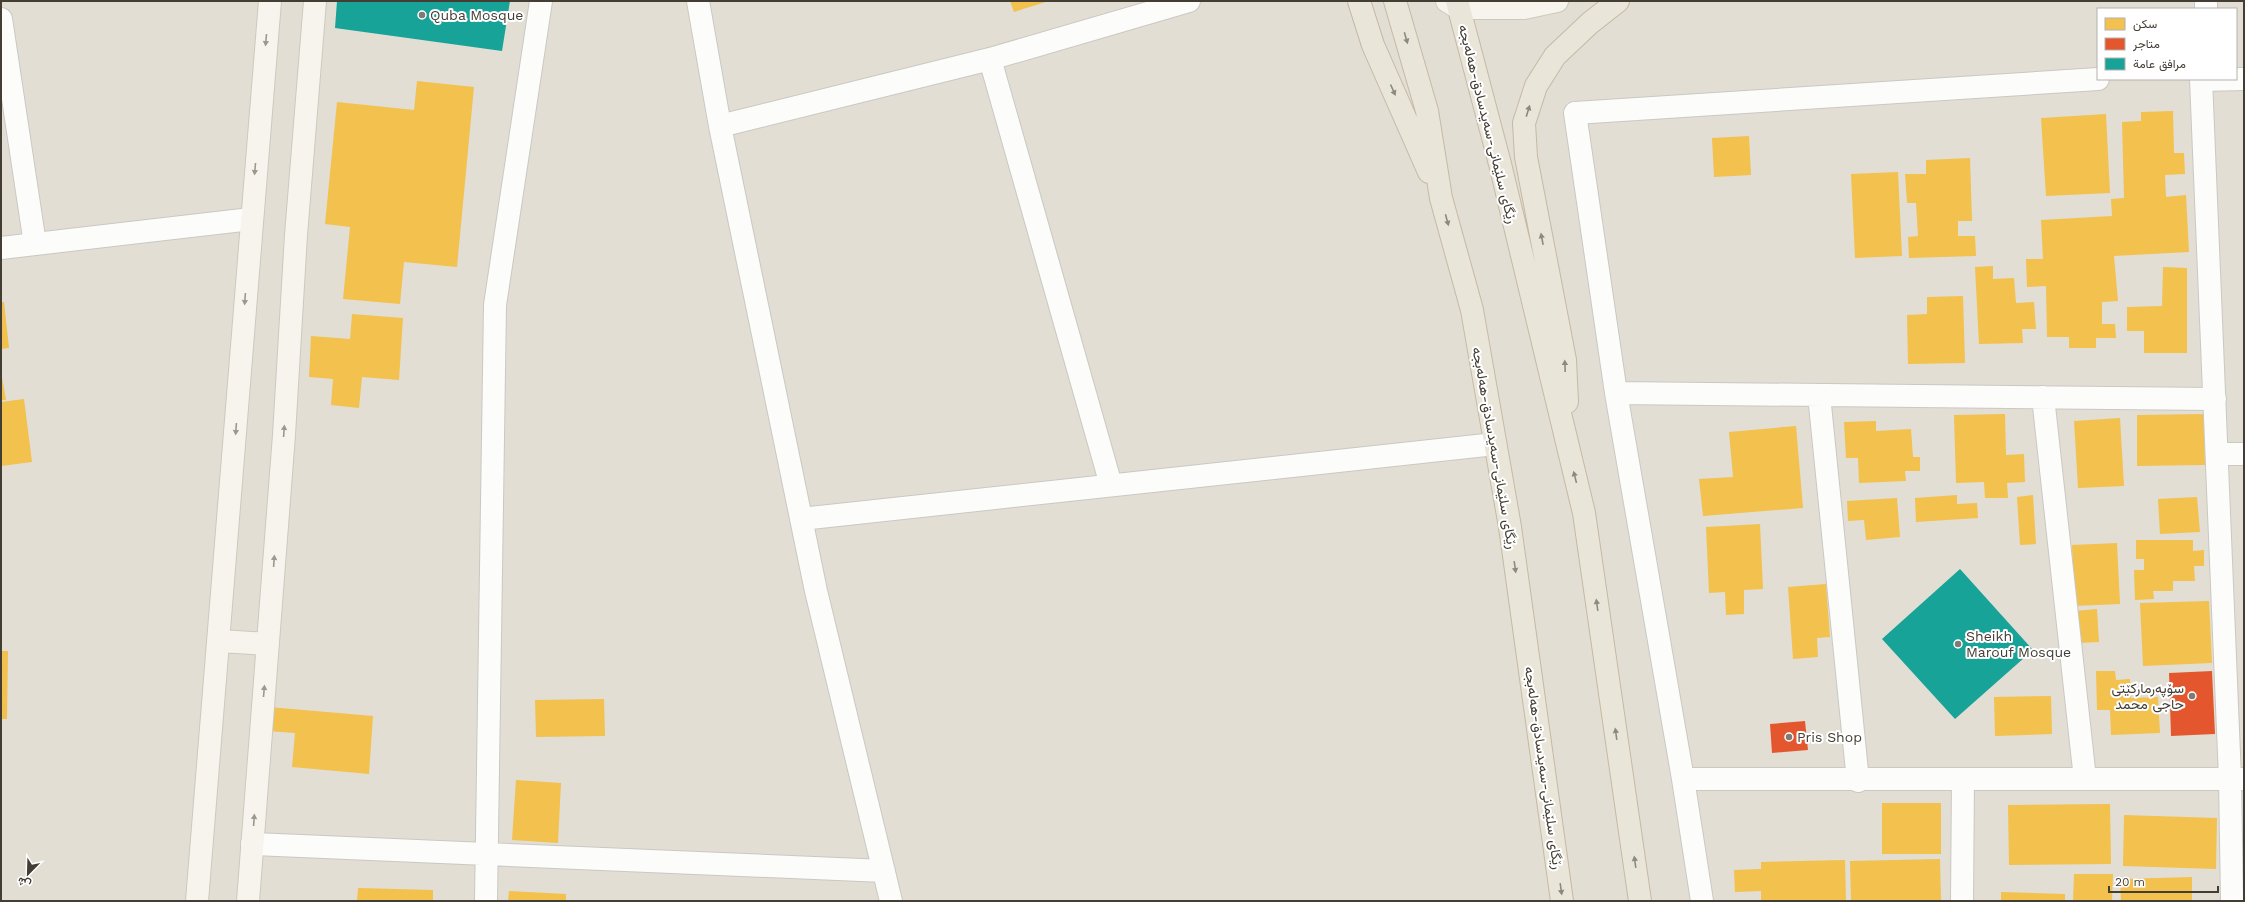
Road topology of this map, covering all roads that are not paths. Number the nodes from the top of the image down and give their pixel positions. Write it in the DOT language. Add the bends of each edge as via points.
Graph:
graph roads {
  1 [pos="270,1"];
  2 [pos="315,1"];
  3 [pos="541,1"];
  4 [pos="698,1"];
  5 [pos="1189,1"];
  6 [pos="1359,1"];
  7 [pos="1396,1"];
  8 [pos="1557,1"];
  9 [pos="1618,1"];
  10 [pos="1454,3"];
  11 [pos="1,19"];
  12 [pos="990,59"];
  13 [pos="2097,79"];
  14 [pos="2201,80"];
  15 [pos="720,126"];
  16 [pos="1441,198"];
  17 [pos="251,219"];
  18 [pos="35,244"];
  19 [pos="1,248"];
  20 [pos="1616,393"];
  21 [pos="1819,395"];
  22 [pos="2043,397"];
  23 [pos="2214,399"];
  24 [pos="1495,444"];
  25 [pos="1568,447"];
  26 [pos="2217,454"];
  27 [pos="2244,454"];
  28 [pos="1111,485"];
  29 [pos="801,519"];
  30 [pos="220,641"];
  31 [pos="268,644"];
  32 [pos="2237,778"];
  33 [pos="1683,779"];
  34 [pos="1963,779"];
  35 [pos="2085,779"];
  36 [pos="1858,781"];
  37 [pos="252,844"];
  38 [pos="487,854"];
  39 [pos="884,871"];
  40 [pos="197,901"];
  41 [pos="248,901"];
  42 [pos="486,901"];
  43 [pos="891,901"];
  44 [pos="1562,901"];
  45 [pos="1640,901"];
  46 [pos="1702,901"];
  47 [pos="1962,901"];
  48 [pos="2232,901"];
  1 -- 17 [label="street, one-way"];
  31 -- 2 [label="street, one-way"];
  3 -- 38 [label="street" via="495,305"];
  4 -- 15 [label="street"];
  5 -- 12 [label="street"];
  6 -- 16 [label="highway, one-way" via="1373,45"];
  7 -- 16 [label="highway, رێگای سلێمانی-سەیدسادق-هەلەبجە, one-way" via="1427,111"];
  8 -- 10 [label="street" via="1524,8"];
  25 -- 9 [label="highway, one-way" via="1565,360 1526,157 1524,123 1536,86 1555,56"];
  10 -- 25 [label="highway, رێگای سلێمانی-سەیدسادق-هەلەبجە" via="1500,164"];
  11 -- 18 [label="street"];
  12 -- 15 [label="street"];
  12 -- 28 [label="street"];
  13 -- 20 [label="street" via="1575,113"];
  14 -- 23 [label="street"];
  15 -- 29 [label="street"];
  16 -- 24 [label="highway, رێگای سلێمانی-سەیدسادق-هەلەبجە, one-way" via="1472,310"];
  17 -- 18 [label="street"];
  17 -- 30 [label="street, one-way"];
  18 -- 19 [label="street"];
  20 -- 21 [label="street"];
  20 -- 33 [label="street"];
  21 -- 22 [label="street"];
  21 -- 36 [label="street"];
  22 -- 23 [label="street"];
  22 -- 35 [label="street"];
  23 -- 26 [label="street"];
  24 -- 28 [label="street"];
  24 -- 44 [label="highway, رێگای سلێمانی-سەیدسادق-هەلەبجە, one-way" via="1510,527"];
  45 -- 25 [label="highway, رێگای سلێمانی-سەیدسادق-هەلەبجە, one-way" via="1584,513"];
  26 -- 27 [label="street"];
  26 -- 32 [label="street"];
  28 -- 29 [label="street"];
  29 -- 39 [label="street"];
  30 -- 31 [label="street"];
  30 -- 40 [label="street"];
  37 -- 31 [label="street, one-way"];
  32 -- 35 [label="street"];
  32 -- 48 [label="street"];
  33 -- 36 [label="street"];
  33 -- 46 [label="street"];
  34 -- 35 [label="street"];
  34 -- 36 [label="street"];
  34 -- 47 [label="street"];
  37 -- 38 [label="street"];
  37 -- 41 [label="street"];
  38 -- 39 [label="street"];
  38 -- 42 [label="street"];
  39 -- 43 [label="street"];
}
